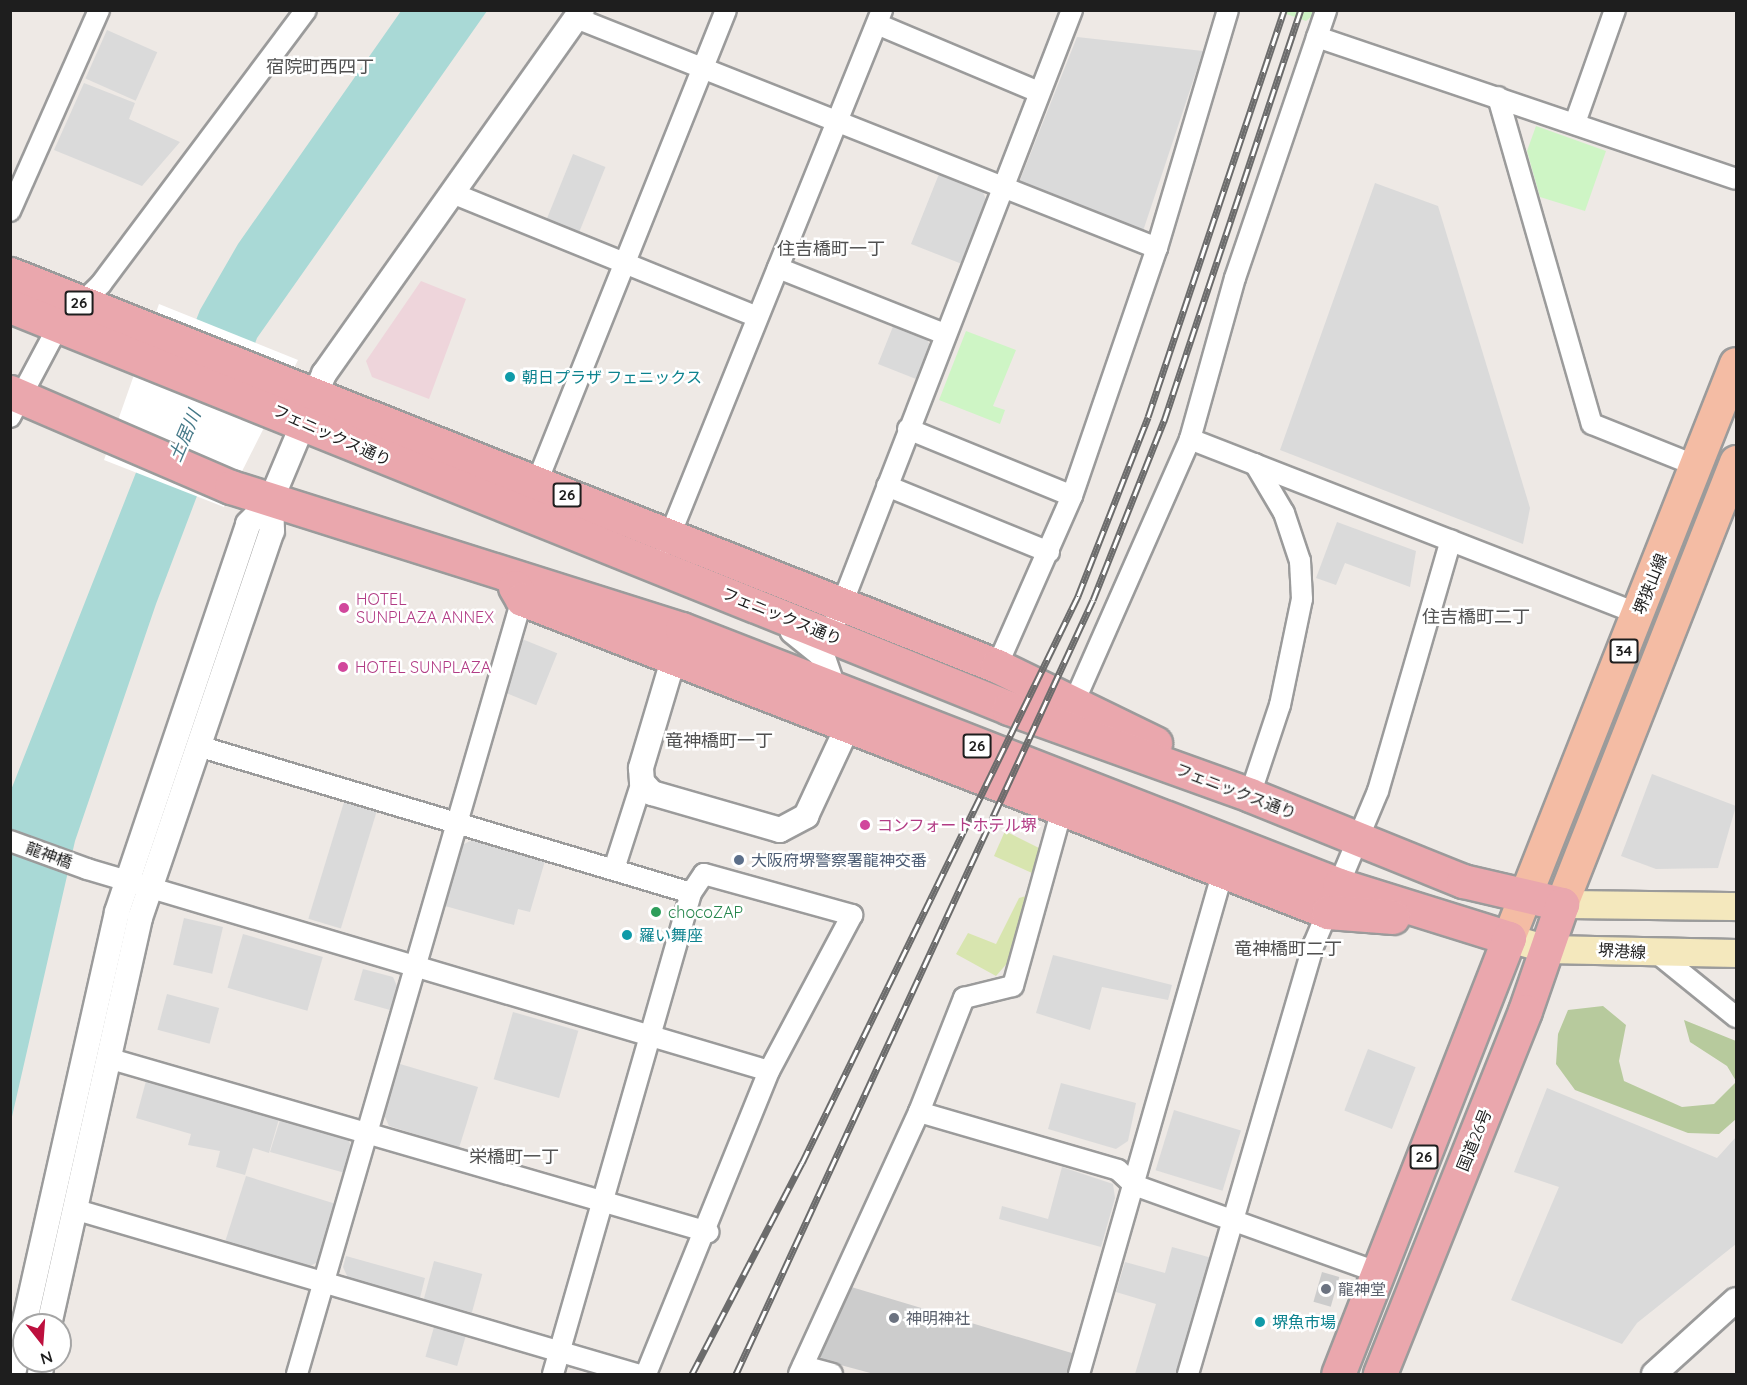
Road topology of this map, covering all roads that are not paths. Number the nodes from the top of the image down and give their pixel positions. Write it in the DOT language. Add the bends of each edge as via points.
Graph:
graph roads {
  1 [pos="99,10"];
  2 [pos="306,10"];
  3 [pos="726,10"];
  4 [pos="1072,10"];
  5 [pos="1228,10"];
  6 [pos="1326,10"];
  7 [pos="1616,10"];
  8 [pos="579,14"];
  9 [pos="879,17"];
  10 [pos="1317,37"];
  11 [pos="703,67"];
  12 [pos="1039,92"];
  13 [pos="1498,97"];
  14 [pos="1576,120"];
  15 [pos="837,122"];
  16 [pos="1737,179"];
  17 [pos="1005,188"];
  18 [pos="452,193"];
  19 [pos="10,211"];
  20 [pos="1157,248"];
  21 [pos="624,264"];
  22 [pos="778,268"];
  23 [pos="10,274"];
  24 [pos="10,284"];
  25 [pos="10,306"];
  26 [pos="70,314"];
  27 [pos="757,317"];
  28 [pos="945,334"];
  29 [pos="1737,364"];
  30 [pos="13,402"];
  31 [pos="295,403"];
  32 [pos="908,429"];
  33 [pos="1190,439"];
  34 [pos="1737,462"];
  35 [pos="1256,464"];
  36 [pos="1697,466"];
  37 [pos="537,483"];
  38 [pos="887,486"];
  39 [pos="1072,496"];
  40 [pos="271,500"];
  41 [pos="525,514"];
  42 [pos="1451,540"];
  43 [pos="663,552"];
  44 [pos="1048,552"];
  45 [pos="514,586"];
  46 [pos="712,589"];
  47 [pos="1638,614"];
  48 [pos="836,621"];
  49 [pos="678,643"];
  50 [pos="997,666"];
  51 [pos="1075,700"];
  52 [pos="846,706"];
  53 [pos="198,746"];
  54 [pos="642,782"];
  55 [pos="1066,795"];
  56 [pos="1250,795"];
  57 [pos="457,822"];
  58 [pos="1360,839"];
  59 [pos="10,841"];
  60 [pos="614,869"];
  61 [pos="1223,871"];
  62 [pos="138,882"];
  63 [pos="691,893"];
  64 [pos="1333,898"];
  65 [pos="1524,898"];
  66 [pos="1562,904"];
  67 [pos="1737,906"];
  68 [pos="1509,938"];
  69 [pos="1548,949"];
  70 [pos="1657,952"];
  71 [pos="1737,953"];
  72 [pos="415,966"];
  73 [pos="1737,1017"];
  74 [pos="650,1035"];
  75 [pos="111,1059"];
  76 [pos="769,1071"];
  77 [pos="919,1112"];
  78 [pos="367,1133"];
  79 [pos="1134,1185"];
  80 [pos="603,1200"];
  81 [pos="77,1210"];
  82 [pos="1232,1221"];
  83 [pos="708,1232"];
  84 [pos="1380,1273"];
  85 [pos="324,1281"];
  86 [pos="1737,1300"];
  87 [pos="27,1313"];
  88 [pos="53,1313"];
  89 [pos="559,1353"];
  90 [pos="801,1370"];
  91 [pos="297,1374"];
  92 [pos="553,1374"];
  93 [pos="636,1374"];
  94 [pos="646,1374"];
  95 [pos="832,1374"];
  96 [pos="1079,1374"];
  97 [pos="1188,1374"];
  98 [pos="1338,1374"];
  99 [pos="1380,1374"];
  100 [pos="1654,1374"];
  1 -- 19 [label="street"];
  2 -- 26 [label="street"];
  3 -- 11 [label="street"];
  4 -- 12 [label="street"];
  5 -- 20 [label="street"];
  6 -- 10 [label="street"];
  7 -- 14 [label="street"];
  8 -- 11 [label="street"];
  8 -- 18 [label="street"];
  9 -- 12 [label="street"];
  9 -- 15 [label="street"];
  10 -- 13 [label="street"];
  10 -- 33 [label="street" via="1235,278"];
  11 -- 15 [label="street"];
  11 -- 21 [label="street"];
  12 -- 17 [label="street"];
  13 -- 14 [label="street"];
  13 -- 36 [label="street" via="1592,424"];
  14 -- 16 [label="street"];
  15 -- 17 [label="street"];
  15 -- 22 [label="street"];
  17 -- 20 [label="street"];
  17 -- 28 [label="street"];
  18 -- 21 [label="street"];
  18 -- 31 [label="street" via="324,374"];
  20 -- 39 [label="street"];
  21 -- 27 [label="street"];
  21 -- 37 [label="street"];
  22 -- 27 [label="street"];
  22 -- 28 [label="street"];
  23 -- 26 [label="highway, 26"];
  24 -- 26 [label="highway, 26"];
  25 -- 26 [label="highway, フェニックス通り / 26"];
  26 -- 30 [label="street"];
  26 -- 31 [label="highway, フェニックス通り / 26"];
  27 -- 43 [label="street"];
  28 -- 32 [label="street"];
  29 -- 36 [label="main road, 堺狭山線 / 34"];
  30 -- 40 [label="highway, 26"];
  31 -- 37 [label="highway, 26"];
  31 -- 40 [label="street"];
  31 -- 41 [label="highway, フェニックス通り / 26"];
  32 -- 38 [label="street"];
  32 -- 39 [label="street"];
  33 -- 35 [label="street"];
  33 -- 51 [label="street"];
  34 -- 66 [label="main road, 34"];
  35 -- 42 [label="street"];
  35 -- 56 [label="street" via="1284,513 1300,561 1302,599 1281,705"];
  36 -- 47 [label="main road, 堺狭山線 / 34"];
  37 -- 41 [label="street"];
  37 -- 43 [label="highway, 26"];
  38 -- 44 [label="street"];
  38 -- 48 [label="street"];
  39 -- 44 [label="street"];
  40 -- 45 [label="highway, 26"];
  40 -- 53 [label="street" via="272,531"];
  40 -- 62 [label="street" via="248,524"];
  41 -- 43 [label="highway, フェニックス通り / 26"];
  42 -- 47 [label="street"];
  42 -- 58 [label="street"];
  43 -- 46 [label="highway, フェニックス通り / 26"];
  43 -- 48 [label="highway, 26"];
  44 -- 50 [label="street"];
  45 -- 49 [label="highway, 26"];
  45 -- 57 [label="street"];
  46 -- 48 [label="highway, フェニックス通り / 26"];
  46 -- 52 [label="street" via="812,642"];
  47 -- 65 [label="main road, 堺狭山線 / 34"];
  48 -- 50 [label="highway, 26"];
  48 -- 56 [label="highway, フェニックス通り / 26" via="1009,708"];
  49 -- 52 [label="highway, 26"];
  49 -- 54 [label="street" via="641,768"];
  50 -- 51 [label="highway, 26"];
  51 -- 56 [label="highway, 26"];
  52 -- 54 [label="street" via="806,816 780,830 652,793"];
  52 -- 55 [label="highway, 26"];
  53 -- 57 [label="street"];
  53 -- 62 [label="street"];
  54 -- 60 [label="street"];
  55 -- 61 [label="highway, 26"];
  55 -- 64 [label="highway, 26"];
  55 -- 77 [label="street" via="1013,986 964,998"];
  56 -- 58 [label="highway, フェニックス通り / 26"];
  57 -- 60 [label="street"];
  57 -- 72 [label="street"];
  58 -- 64 [label="street"];
  58 -- 65 [label="highway, フェニックス通り / 26"];
  59 -- 62 [label="street, 龍神橋" via="87,869"];
  60 -- 63 [label="street"];
  61 -- 64 [label="highway, 26"];
  61 -- 79 [label="street"];
  62 -- 72 [label="street, 龍神橋"];
  62 -- 75 [label="street"];
  62 -- 87 [label="street"];
  63 -- 74 [label="street"];
  63 -- 76 [label="street" via="704,874 852,915"];
  64 -- 68 [label="highway, 26"];
  64 -- 82 [label="street"];
  65 -- 66 [label="highway, フェニックス通り / 26"];
  65 -- 68 [label="main road, 堺狭山線 / 34"];
  66 -- 67 [label="main road"];
  66 -- 69 [label="highway, 国道26号 / 26"];
  68 -- 69 [label="main road, 堺港線"];
  68 -- 84 [label="highway, 26"];
  69 -- 70 [label="main road, 堺港線"];
  69 -- 99 [label="highway, 国道26号 / 26"];
  70 -- 71 [label="main road, 堺港線"];
  70 -- 73 [label="street"];
  72 -- 74 [label="street, 龍神橋"];
  72 -- 78 [label="street"];
  74 -- 76 [label="street, 龍神橋"];
  74 -- 80 [label="street"];
  75 -- 78 [label="street"];
  75 -- 81 [label="street"];
  76 -- 83 [label="street"];
  77 -- 79 [label="street" via="1118,1170"];
  77 -- 90 [label="street"];
  78 -- 80 [label="street"];
  78 -- 85 [label="street"];
  79 -- 82 [label="street"];
  79 -- 96 [label="street"];
  80 -- 83 [label="street"];
  80 -- 89 [label="street"];
  81 -- 85 [label="street"];
  81 -- 88 [label="street"];
  82 -- 84 [label="street"];
  82 -- 97 [label="street"];
  83 -- 94 [label="street"];
  84 -- 98 [label="highway, 26"];
  85 -- 89 [label="street"];
  85 -- 91 [label="street"];
  86 -- 100 [label="street"];
  89 -- 92 [label="street"];
  89 -- 93 [label="street"];
  90 -- 95 [label="street"];
}
